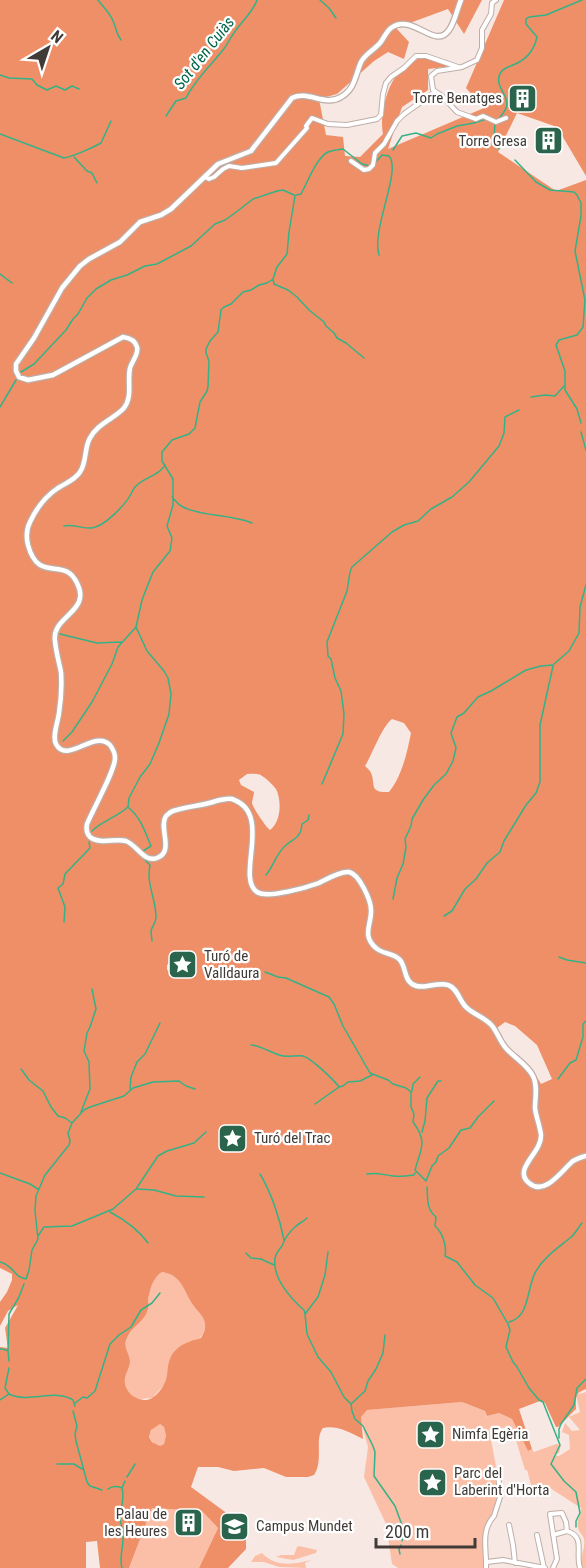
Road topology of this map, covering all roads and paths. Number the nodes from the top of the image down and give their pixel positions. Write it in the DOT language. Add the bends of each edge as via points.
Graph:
graph roads {
  1 [pos="461,0"];
  2 [pos="496,0"];
  3 [pos="458,67"];
  4 [pos="435,92"];
  5 [pos="506,118"];
  6 [pos="351,161"];
  7 [pos="205,177"];
  8 [pos="586,1156"];
  9 [pos="498,1470"];
  10 [pos="509,1525"];
  11 [pos="567,1531"];
  12 [pos="537,1535"];
  13 [pos="554,1535"];
  14 [pos="487,1562"];
  15 [pos="515,1563"];
  16 [pos="486,1568"];
  17 [pos="544,1568"];
  18 [pos="553,1568"];
  19 [pos="580,1568"];
  1 -- 7 [label="street" via="446,34 434,36 410,24 393,27 364,57 345,95 332,101 304,95 294,97 251,151 222,162"];
  2 -- 3 [label="street" via="482,30 480,56 473,63"];
  3 -- 4 [label="street" via="433,73"];
  3 -- 7 [label="street" via="416,56 386,83 381,115 376,120 347,125 312,118 276,163 229,166 212,178"];
  4 -- 5 [label="street" via="457,112 476,119 483,116 496,122"];
  4 -- 6 [label="street" via="397,122 375,153 369,169"];
  7 -- 8 [label="street" via="171,209 140,222 120,242 80,266 62,288 16,367 19,377 30,380 61,371 121,338 132,339 137,349 126,404 94,431 80,473 47,497 27,530 34,561 69,573 80,591 77,607 60,622 54,638 61,679 56,743 68,751 103,741 115,756 87,824 87,833 97,840 126,841 154,859 164,851 163,823 169,813 232,799 243,805 251,821 250,879 258,893 291,891 343,872 354,874 371,908 368,930 374,946 399,959 414,985 452,987 465,1006 491,1024 503,1046 533,1076 541,1137 525,1167 527,1181 535,1186 548,1184 574,1161"];
  9 -- 14 [label="street" via="500,1497 485,1530"];
  10 -- 15 [label="street"];
  11 -- 13 [label="street"];
  11 -- 13 [label="street" via="562,1513 550,1514"];
  11 -- 19 [label="street" via="580,1540"];
  12 -- 17 [label="street"];
  13 -- 18 [label="street" via="557,1559"];
  14 -- 15 [label="street"];
  14 -- 16 [label="street"];
  15 -- 17 [label="street"];
}
